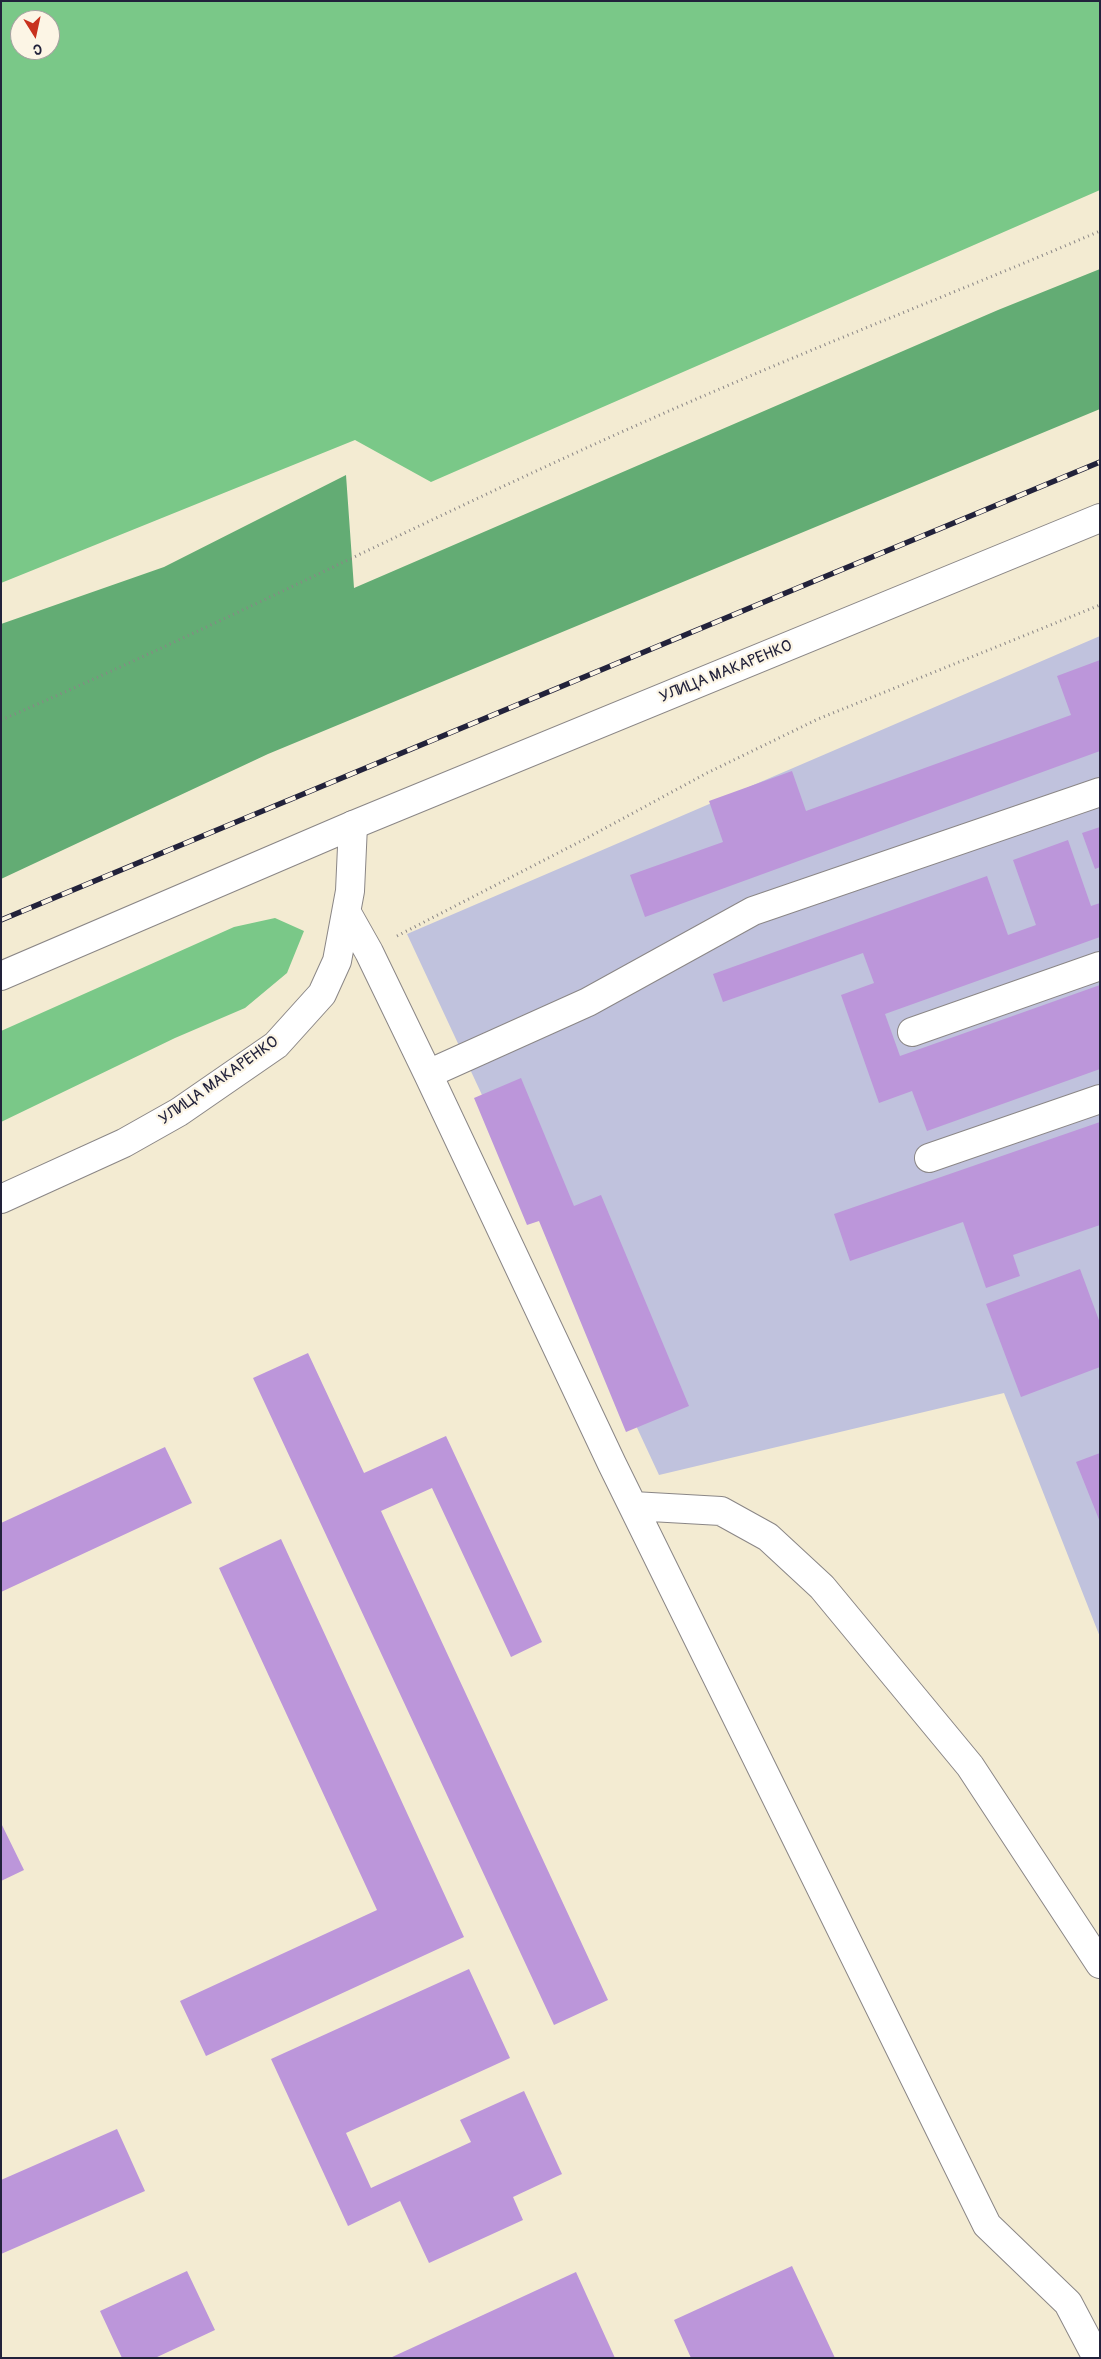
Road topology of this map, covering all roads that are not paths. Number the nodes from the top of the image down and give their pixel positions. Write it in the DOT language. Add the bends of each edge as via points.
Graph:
graph roads {
  1 [pos="1100,518"];
  2 [pos="1100,792"];
  3 [pos="353,825"];
  4 [pos="347,913"];
  5 [pos="1100,966"];
  6 [pos="1,976"];
  7 [pos="912,1032"];
  8 [pos="428,1074"];
  9 [pos="1100,1099"];
  10 [pos="929,1158"];
  11 [pos="1,1199"];
  12 [pos="632,1506"];
  13 [pos="1100,1964"];
  14 [pos="1097,2358"];
  1 -- 3 [label="main road, УЛИЦА МАКАРЕНКО"];
  2 -- 8 [label="main road" via="753,910 588,1002"];
  3 -- 4 [label="main road, УЛИЦА МАКАРЕНКО"];
  3 -- 6 [label="main road, УЛИЦА МАКАРЕНКО"];
  4 -- 8 [label="main road"];
  4 -- 11 [label="main road, УЛИЦА МАКАРЕНКО" via="337,961 322,994 276,1045 179,1112 124,1143"];
  5 -- 7 [label="main road"];
  8 -- 12 [label="main road"];
  9 -- 10 [label="main road"];
  12 -- 13 [label="main road" via="721,1511 768,1538 822,1587 970,1766"];
  12 -- 14 [label="main road" via="987,2225 1068,2303"];
}
